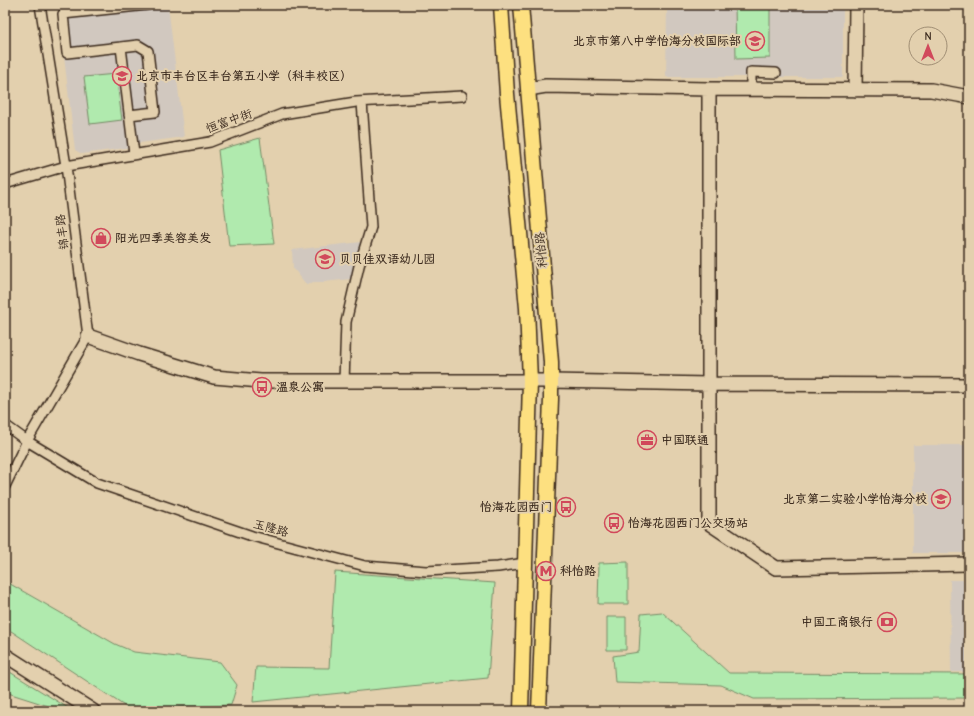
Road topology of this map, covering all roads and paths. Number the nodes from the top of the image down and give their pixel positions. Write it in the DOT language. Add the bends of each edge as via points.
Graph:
graph roads {
  1 [pos="40,5"];
  2 [pos="148,5"];
  3 [pos="501,5"];
  4 [pos="521,5"];
  5 [pos="856,5"];
  6 [pos="121,48"];
  7 [pos="776,73"];
  8 [pos="528,89"];
  9 [pos="709,89"];
  10 [pos="751,90"];
  11 [pos="855,90"];
  12 [pos="462,96"];
  13 [pos="969,97"];
  14 [pos="362,102"];
  15 [pos="129,115"];
  16 [pos="134,154"];
  17 [pos="66,166"];
  18 [pos="5,184"];
  19 [pos="88,336"];
  20 [pos="344,382"];
  21 [pos="530,382"];
  22 [pos="551,382"];
  23 [pos="709,384"];
  24 [pos="969,385"];
  25 [pos="5,425"];
  26 [pos="27,441"];
  27 [pos="5,486"];
  28 [pos="525,563"];
  29 [pos="969,564"];
  30 [pos="5,655"];
  31 [pos="93,711"];
  32 [pos="521,711"];
  33 [pos="540,711"];
  1 -- 17 [label="street, 锦丰路"];
  2 -- 6 [label="street" via="63,14 67,54"];
  3 -- 21 [label="main road, 科怡路" via="527,308"];
  4 -- 8 [label="main road, 科怡路"];
  5 -- 11 [label="street"];
  6 -- 15 [label="street"];
  6 -- 15 [label="street" via="138,45 148,51 155,112"];
  7 -- 10 [label="street" via="751,72"];
  8 -- 9 [label="street" via="546,86"];
  8 -- 22 [label="main road, 科怡路"];
  9 -- 10 [label="street"];
  9 -- 23 [label="street"];
  10 -- 11 [label="street"];
  11 -- 13 [label="street" via="931,90"];
  12 -- 14 [label="street, 恒富中街"];
  14 -- 16 [label="street, 恒富中街" via="282,114 210,142"];
  14 -- 20 [label="street" via="371,227 346,322"];
  15 -- 16 [label="street"];
  16 -- 17 [label="street, 恒富中街"];
  17 -- 18 [label="street, 恒富中街"];
  17 -- 19 [label="street, 锦丰路"];
  19 -- 20 [label="street" via="214,377 261,381"];
  19 -- 26 [label="street"];
  20 -- 21 [label="street"];
  21 -- 22 [label="street"];
  21 -- 28 [label="main road, 科怡路"];
  22 -- 23 [label="street"];
  22 -- 33 [label="main road, 科怡路"];
  23 -- 24 [label="street"];
  23 -- 29 [label="street" via="709,523 776,568"];
  25 -- 26 [label="street, 玉隆路"];
  26 -- 27 [label="street"];
  26 -- 28 [label="street, 玉隆路" via="97,483 252,536 365,566 426,571"];
  28 -- 32 [label="main road, 科怡路"];
  30 -- 31 [label="street"];
}
